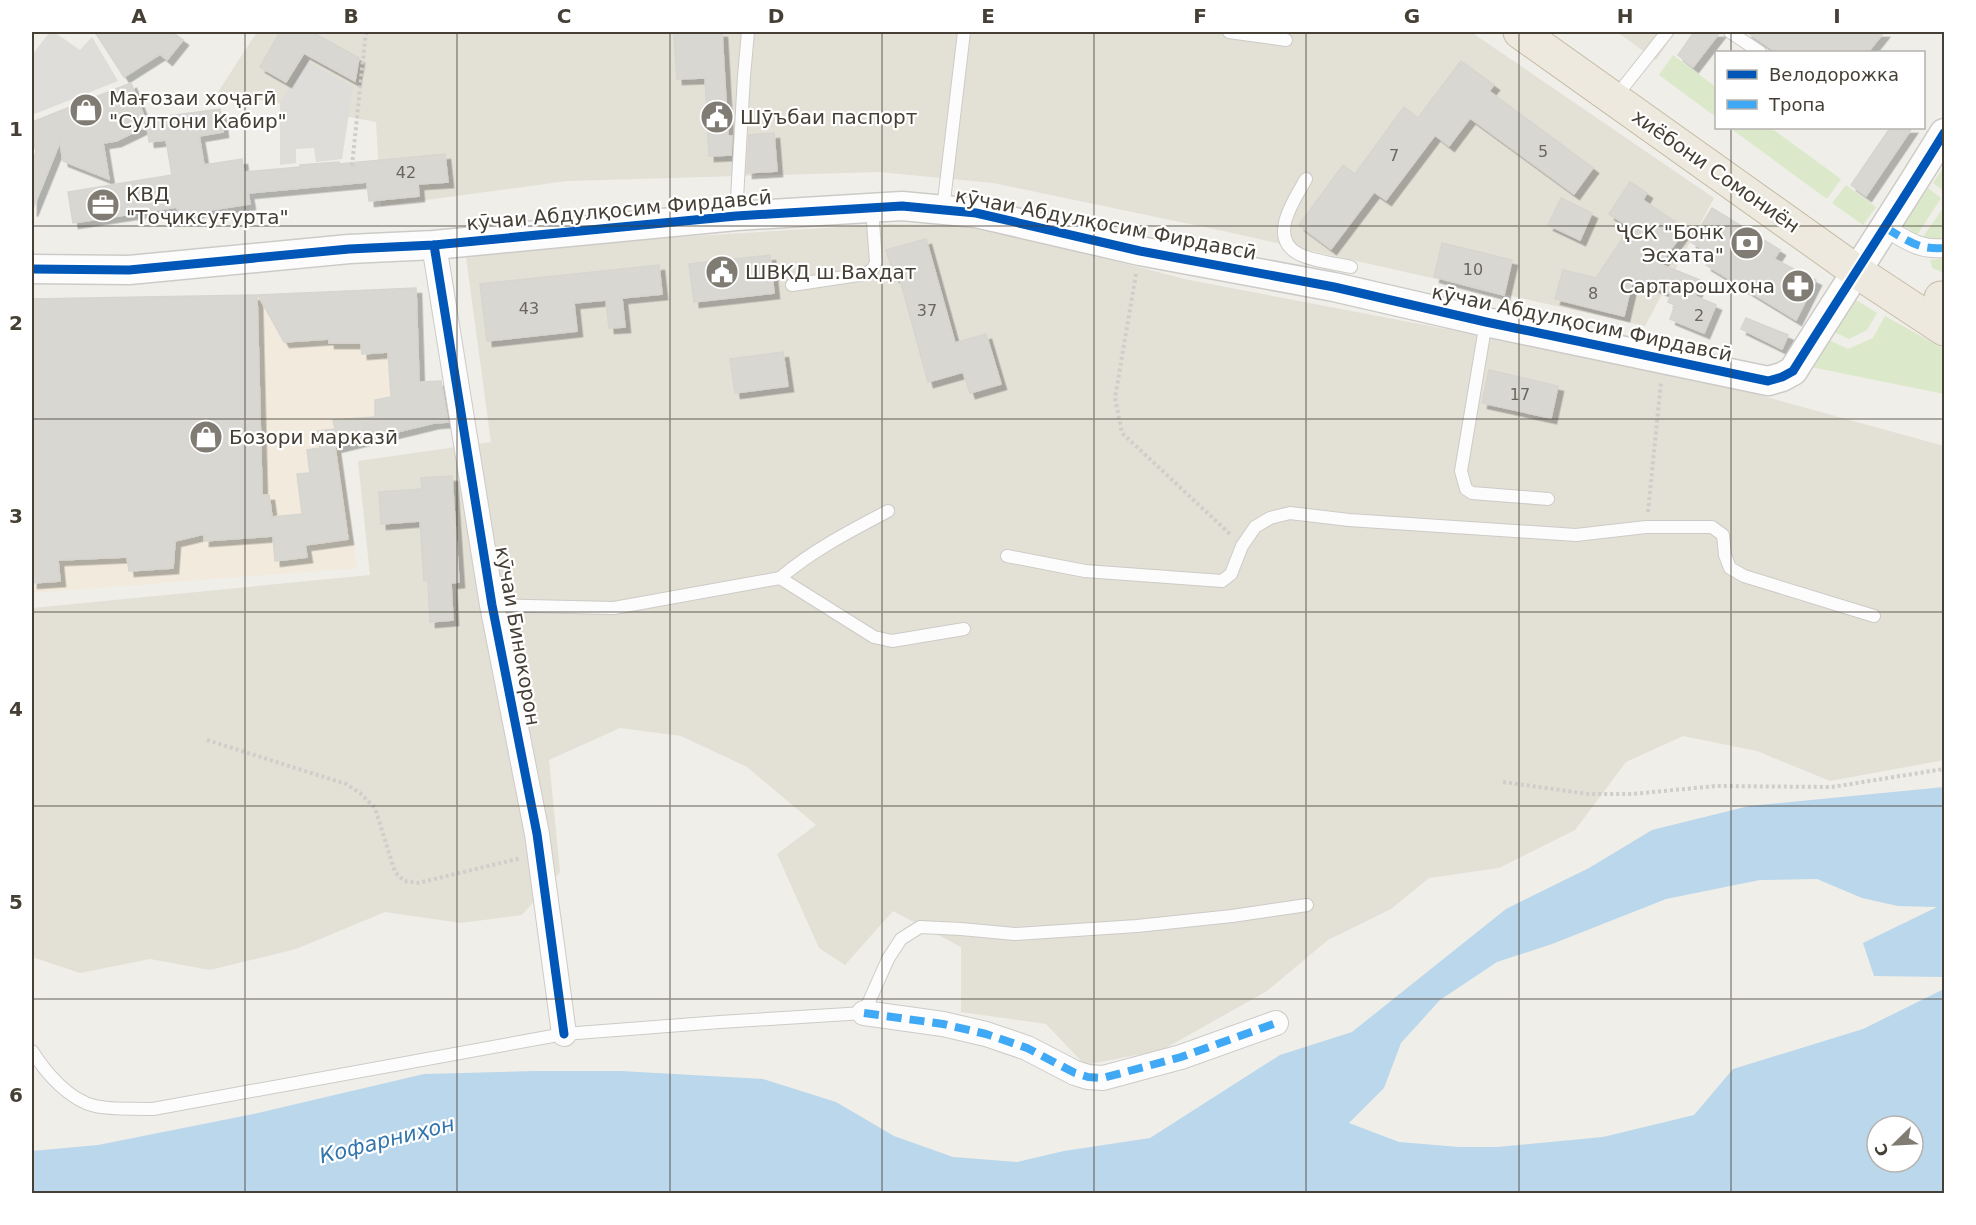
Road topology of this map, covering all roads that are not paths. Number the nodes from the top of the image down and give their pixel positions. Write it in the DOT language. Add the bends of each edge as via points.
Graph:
graph roads {
  1 [pos="748,32"];
  2 [pos="964,32"];
  3 [pos="1229,32"];
  4 [pos="1520,32"];
  5 [pos="1549,32"];
  6 [pos="1667,32"];
  7 [pos="1730,32"];
  8 [pos="1286,40"];
  9 [pos="1758,51"];
  10 [pos="1625,85"];
  11 [pos="1944,133"];
  12 [pos="1306,179"];
  13 [pos="872,208"];
  14 [pos="943,209"];
  15 [pos="736,216"];
  16 [pos="1886,228"];
  17 [pos="434,245"];
  18 [pos="1944,248"];
  19 [pos="1861,263"];
  20 [pos="1351,267"];
  21 [pos="32,269"];
  22 [pos="792,285"];
  23 [pos="1938,307"];
  24 [pos="1486,322"];
  25 [pos="1548,498"];
  26 [pos="888,511"];
  27 [pos="1007,556"];
  28 [pos="780,578"];
  29 [pos="492,605"];
  30 [pos="1874,616"];
  31 [pos="964,629"];
  32 [pos="1307,905"];
  33 [pos="864,1013"];
  34 [pos="1276,1023"];
  35 [pos="564,1034"];
  36 [pos="32,1051"];
  1 -- 15 [label="lane"];
  2 -- 14 [label="lane"];
  3 -- 8 [label="lane"];
  4 -- 19 [label="highway, хиёбони Сомониён"];
  5 -- 10 [label="highway, хиёбони Сомониён"];
  6 -- 10 [label="lane"];
  7 -- 9 [label="lane"];
  10 -- 19 [label="highway, хиёбони Сомониён"];
  11 -- 16 [label="street, кӯчаи Абдулқосим Фирдавсӣ"];
  12 -- 20 [label="lane" via="1288,211 1285,239 1298,254"];
  13 -- 14 [label="street, кӯчаи Абдулқосим Фирдавсӣ"];
  13 -- 15 [label="street, кӯчаи Абдулқосим Фирдавсӣ"];
  13 -- 22 [label="lane" via="876,262 873,269 865,274"];
  14 -- 24 [label="street, кӯчаи Абдулқосим Фирдавсӣ" via="1334,287"];
  15 -- 17 [label="street, кӯчаи Абдулқосим Фирдавсӣ"];
  16 -- 18 [label="street" via="1918,247"];
  16 -- 19 [label="street, кӯчаи Абдулқосим Фирдавсӣ"];
  17 -- 21 [label="street, кӯчаи Абдулқосим Фирдавсӣ" via="129,270"];
  17 -- 29 [label="street, кӯчаи Бинокорон"];
  19 -- 23 [label="highway, хиёбони Сомониён"];
  19 -- 24 [label="street, кӯчаи Абдулқосим Фирдавсӣ" via="1793,370 1768,381"];
  24 -- 25 [label="lane" via="1461,471 1466,489"];
  26 -- 28 [label="lane" via="801,560"];
  27 -- 30 [label="lane" via="1085,571 1222,581 1231,574 1255,527 1290,513 1576,535 1646,527 1712,527 1723,535 1730,568 1744,576"];
  28 -- 29 [label="lane" via="614,608"];
  28 -- 31 [label="lane" via="874,637 892,641"];
  29 -- 35 [label="street, кӯчаи Бинокорон" via="540,853"];
  32 -- 33 [label="lane" via="1137,926 1025,933 920,927 901,939"];
  33 -- 34 [label="street" via="986,1034 1028,1048 1074,1073 1103,1078 1181,1057"];
  33 -- 35 [label="lane"];
  35 -- 36 [label="lane" via="153,1109 94,1106 65,1091"];
}
